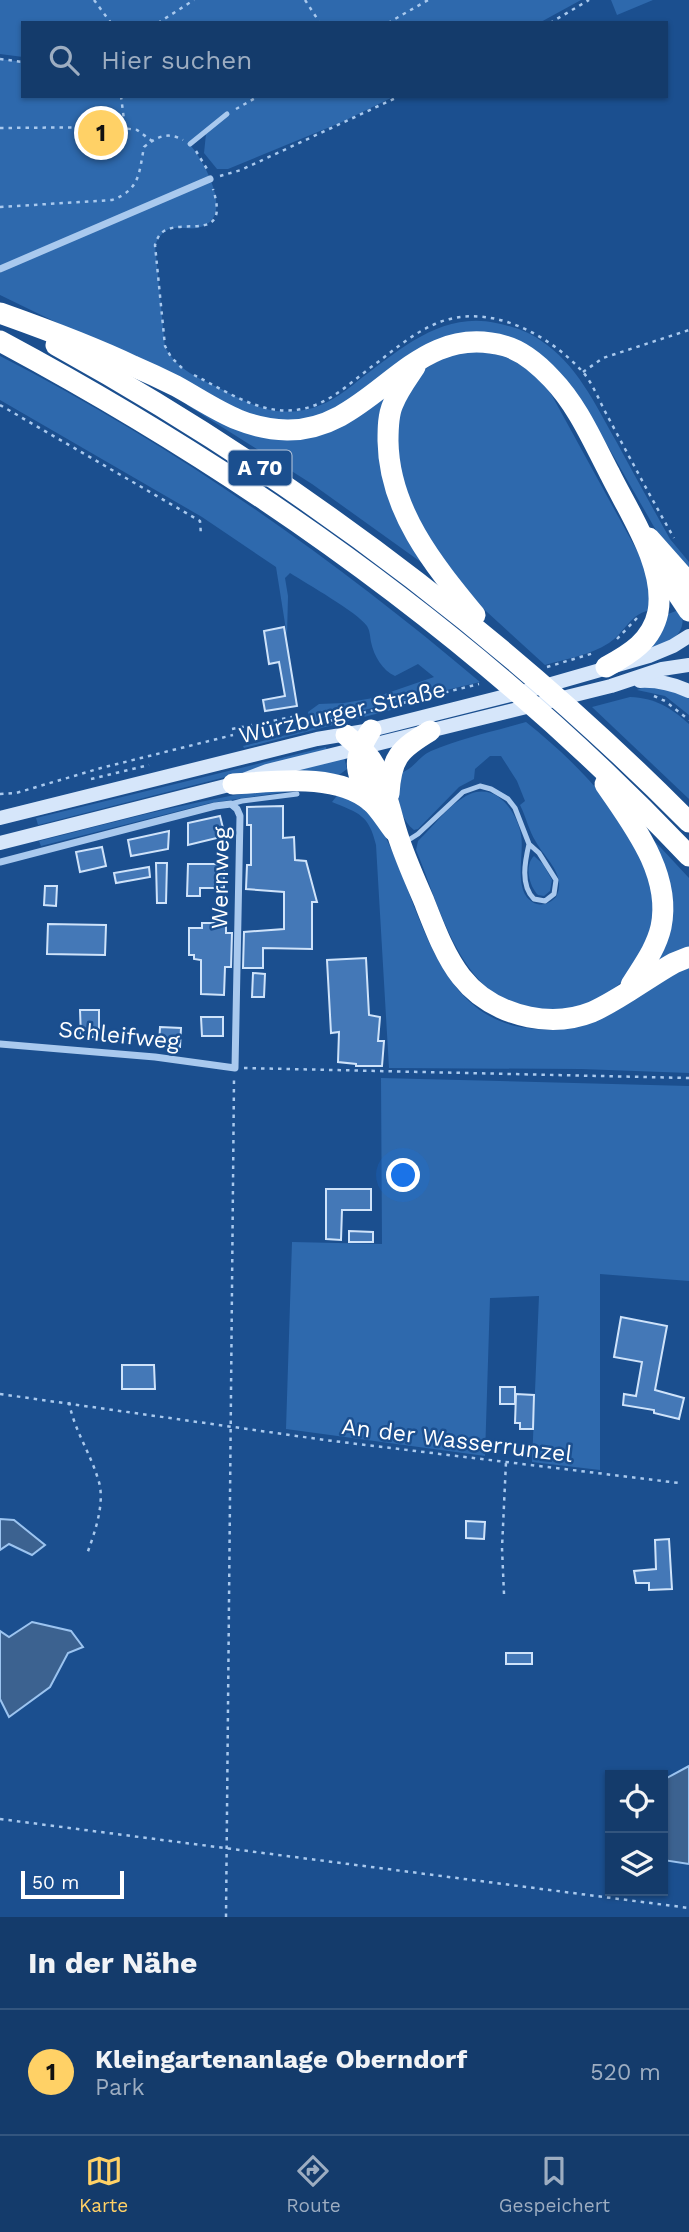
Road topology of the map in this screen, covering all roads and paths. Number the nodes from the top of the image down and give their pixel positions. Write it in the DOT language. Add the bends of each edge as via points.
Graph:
graph roads {
  1 [pos="94,0"];
  2 [pos="194,0"];
  3 [pos="305,0"];
  4 [pos="428,0"];
  5 [pos="589,0"];
  6 [pos="110,21"];
  7 [pos="161,21"];
  8 [pos="319,21"];
  9 [pos="391,21"];
  10 [pos="553,21"];
  11 [pos="0,59"];
  12 [pos="21,62"];
  13 [pos="121,98"];
  14 [pos="255,98"];
  15 [pos="396,98"];
  16 [pos="227,114"];
  17 [pos="0,128"];
  18 [pos="125,128"];
  19 [pos="190,144"];
  20 [pos="210,179"];
  21 [pos="0,207"];
  22 [pos="4,267"];
  23 [pos="0,313"];
  24 [pos="689,330"];
  25 [pos="0,341"];
  26 [pos="419,360"];
  27 [pos="583,373"];
  28 [pos="0,405"];
  29 [pos="633,517"];
  30 [pos="201,535"];
  31 [pos="679,546"];
  32 [pos="649,554"];
  33 [pos="689,583"];
  34 [pos="689,611"];
  35 [pos="689,636"];
  36 [pos="503,649"];
  37 [pos="689,665"];
  38 [pos="609,676"];
  39 [pos="689,691"];
  40 [pos="653,696"];
  41 [pos="292,718"];
  42 [pos="689,720"];
  43 [pos="232,729"];
  44 [pos="430,731"];
  45 [pos="233,736"];
  46 [pos="359,738"];
  47 [pos="583,750"];
  48 [pos="0,794"];
  49 [pos="232,794"];
  50 [pos="297,794"];
  51 [pos="379,798"];
  52 [pos="0,818"];
  53 [pos="689,822"];
  54 [pos="399,840"];
  55 [pos="0,843"];
  56 [pos="529,844"];
  57 [pos="689,856"];
  58 [pos="0,862"];
  59 [pos="689,957"];
  60 [pos="626,993"];
  61 [pos="0,1044"];
  62 [pos="234,1068"];
  63 [pos="689,1078"];
  64 [pos="0,1394"];
  65 [pos="69,1402"];
  66 [pos="231,1426"];
  67 [pos="506,1462"];
  68 [pos="679,1483"];
  69 [pos="87,1554"];
  70 [pos="504,1594"];
  71 [pos="0,1819"];
  72 [pos="226,1848"];
  73 [pos="689,1908"];
  74 [pos="226,1917"];
  1 -- 6 [label="path"];
  2 -- 7 [label="path"];
  3 -- 8 [label="path"];
  4 -- 9 [label="path"];
  5 -- 10 [label="path"];
  11 -- 12 [label="path"];
  13 -- 18 [label="path"];
  14 -- 16 [label="path"];
  15 -- 20 [label="path" via="242,170"];
  16 -- 19 [label="lane"];
  17 -- 18 [label="path"];
  18 -- 21 [label="path" via="152,141 144,147 133,188 124,196"];
  20 -- 22 [label="street"];
  20 -- 27 [label="path" via="218,203 209,224 167,229 155,245 165,346 176,364 195,375 268,410 301,410 333,397 405,341 437,323 460,317 514,323 543,337"];
  23 -- 26 [label="highway" via="76,340 216,411 260,428 318,427 349,413"];
  23 -- 36 [label="highway, A 70" via="142,394 267,473 367,542"];
  24 -- 27 [label="path" via="603,358"];
  25 -- 47 [label="highway, A 70" via="192,451 311,530 444,630"];
  26 -- 29 [label="highway" via="458,343 486,341 531,360 553,380 577,413"];
  26 -- 36 [label="highway" via="392,406 388,463 398,496 426,553"];
  27 -- 31 [label="path"];
  28 -- 30 [label="path" via="200,521"];
  29 -- 32 [label="highway"];
  29 -- 33 [label="highway"];
  32 -- 34 [label="highway"];
  32 -- 38 [label="highway" via="659,598 654,627"];
  35 -- 38 [label="main road, Würzburger Straße"];
  36 -- 53 [label="highway, A 70"];
  37 -- 38 [label="main road, Würzburger Straße"];
  38 -- 39 [label="main road" via="652,680"];
  38 -- 44 [label="main road, Würzburger Straße"];
  38 -- 46 [label="main road, Würzburger Straße" via="466,706"];
  40 -- 42 [label="path"];
  41 -- 43 [label="path"];
  44 -- 46 [label="main road, Würzburger Straße"];
  44 -- 51 [label="highway" via="408,744 394,761"];
  45 -- 48 [label="path"];
  46 -- 49 [label="main road, Würzburger Straße" via="267,771"];
  46 -- 51 [label="highway" via="356,771"];
  46 -- 52 [label="main road, Würzburger Straße" via="317,739"];
  47 -- 57 [label="highway, A 70"];
  47 -- 60 [label="highway" via="642,840 657,876 661,927"];
  49 -- 50 [label="lane" via="242,801"];
  49 -- 51 [label="highway" via="286,781 324,783"];
  49 -- 55 [label="main road, Würzburger Straße"];
  49 -- 58 [label="street, Wernweg" via="215,806"];
  49 -- 62 [label="street, Wernweg" via="240,816"];
  51 -- 54 [label="highway"];
  54 -- 56 [label="lane" via="418,834 463,792 480,786 508,799"];
  54 -- 60 [label="highway" via="453,968 483,997 520,1015 562,1019 590,1013"];
  56 -- 56 [label="lane" via="556,880 554,894 544,901 534,899 527,888"];
  59 -- 60 [label="highway"];
  61 -- 62 [label="street, Schleifweg"];
  62 -- 63 [label="path"];
  62 -- 66 [label="path"];
  64 -- 65 [label="path, An der Wasserrunzel"];
  65 -- 66 [label="path, An der Wasserrunzel"];
  65 -- 69 [label="path" via="100,1482 99,1520"];
  66 -- 67 [label="path, An der Wasserrunzel"];
  66 -- 72 [label="path"];
  67 -- 68 [label="path, An der Wasserrunzel"];
  67 -- 70 [label="path"];
  71 -- 72 [label="path"];
  72 -- 73 [label="path"];
  72 -- 74 [label="path"];
}
